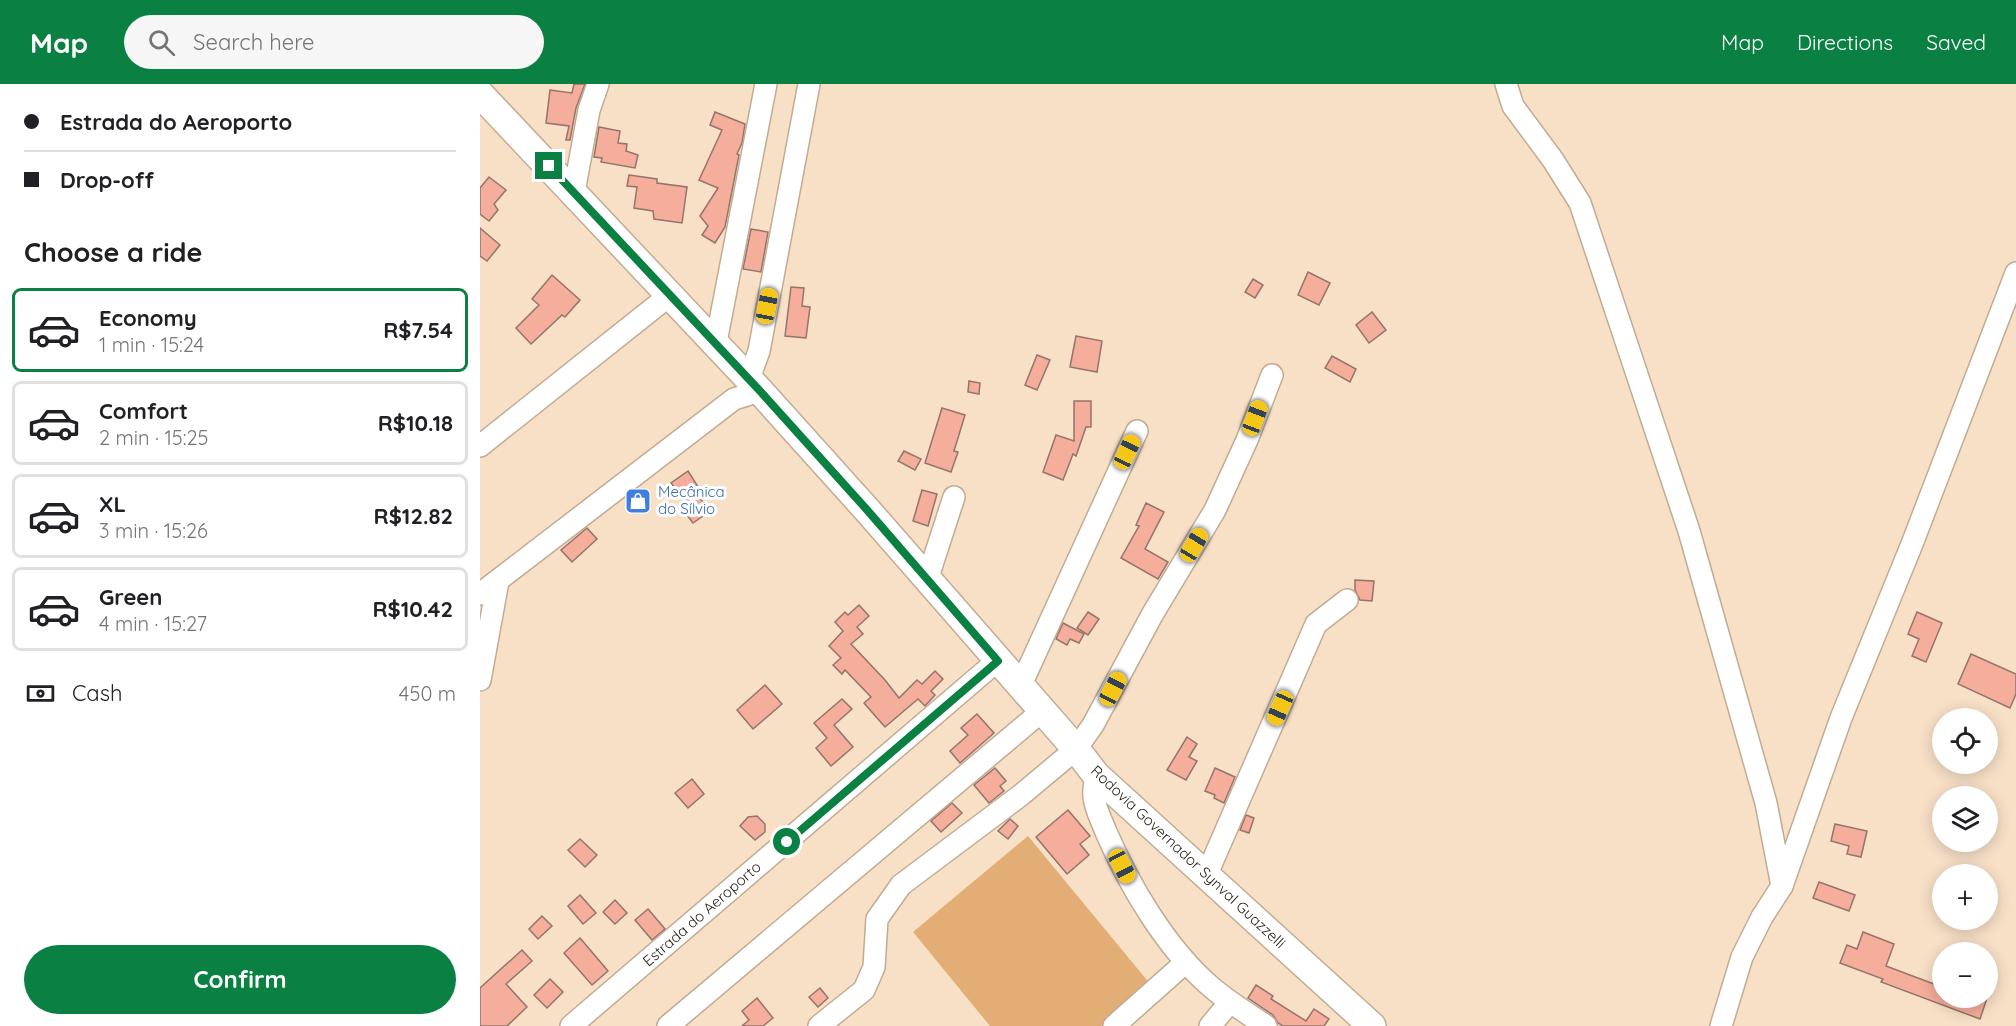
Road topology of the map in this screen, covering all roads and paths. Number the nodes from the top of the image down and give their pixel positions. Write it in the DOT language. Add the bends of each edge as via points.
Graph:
graph roads {
  1 [pos="598,84"];
  2 [pos="765,84"];
  3 [pos="809,84"];
  4 [pos="1506,84"];
  5 [pos="480,94"];
  6 [pos="574,192"];
  7 [pos="2016,273"];
  8 [pos="670,295"];
  9 [pos="716,342"];
  10 [pos="1272,375"];
  11 [pos="754,385"];
  12 [pos="1137,431"];
  13 [pos="480,446"];
  14 [pos="954,497"];
  15 [pos="927,580"];
  16 [pos="498,581"];
  17 [pos="480,594"];
  18 [pos="1347,600"];
  19 [pos="998,661"];
  20 [pos="480,680"];
  21 [pos="1020,687"];
  22 [pos="1042,711"];
  23 [pos="1076,749"];
  24 [pos="1096,775"];
  25 [pos="1206,876"];
  26 [pos="1782,886"];
  27 [pos="1186,962"];
  28 [pos="1230,1002"];
  29 [pos="571,1026"];
  30 [pos="668,1026"];
  31 [pos="819,1026"];
  32 [pos="1114,1026"];
  33 [pos="1210,1026"];
  34 [pos="1266,1026"];
  35 [pos="1372,1026"];
  36 [pos="1721,1026"];
  1 -- 6 [label="street" via="589,110"];
  2 -- 9 [label="street"];
  3 -- 11 [label="street"];
  4 -- 26 [label="street" via="1513,106 1580,203 1689,531 1766,803"];
  5 -- 6 [label="main road, Rodovia Governador Synval Guazzelli"];
  6 -- 8 [label="main road, Rodovia Governador Synval Guazzelli"];
  7 -- 26 [label="street" via="1841,718"];
  8 -- 9 [label="main road, Rodovia Governador Synval Guazzelli"];
  8 -- 13 [label="street"];
  9 -- 11 [label="main road, Rodovia Governador Synval Guazzelli"];
  10 -- 23 [label="street" via="1215,510"];
  11 -- 15 [label="main road, Rodovia Governador Synval Guazzelli"];
  11 -- 16 [label="street"];
  12 -- 21 [label="street"];
  14 -- 15 [label="street"];
  15 -- 19 [label="main road, Rodovia Governador Synval Guazzelli"];
  16 -- 17 [label="street"];
  16 -- 20 [label="street"];
  18 -- 25 [label="street" via="1316,624"];
  19 -- 21 [label="main road, Rodovia Governador Synval Guazzelli"];
  19 -- 29 [label="street, Estrada do Aeroporto"];
  21 -- 22 [label="main road, Rodovia Governador Synval Guazzelli"];
  22 -- 23 [label="main road, Rodovia Governador Synval Guazzelli"];
  22 -- 30 [label="street"];
  23 -- 24 [label="main road, Rodovia Governador Synval Guazzelli"];
  23 -- 31 [label="street" via="901,885 877,919 874,968 864,990"];
  24 -- 25 [label="main road, Rodovia Governador Synval Guazzelli"];
  24 -- 27 [label="street" via="1093,797 1114,852 1137,895"];
  25 -- 35 [label="main road, Rodovia Governador Synval Guazzelli"];
  26 -- 36 [label="street" via="1742,957"];
  27 -- 28 [label="street"];
  27 -- 32 [label="street"];
  28 -- 33 [label="street"];
  28 -- 34 [label="street"];
}
